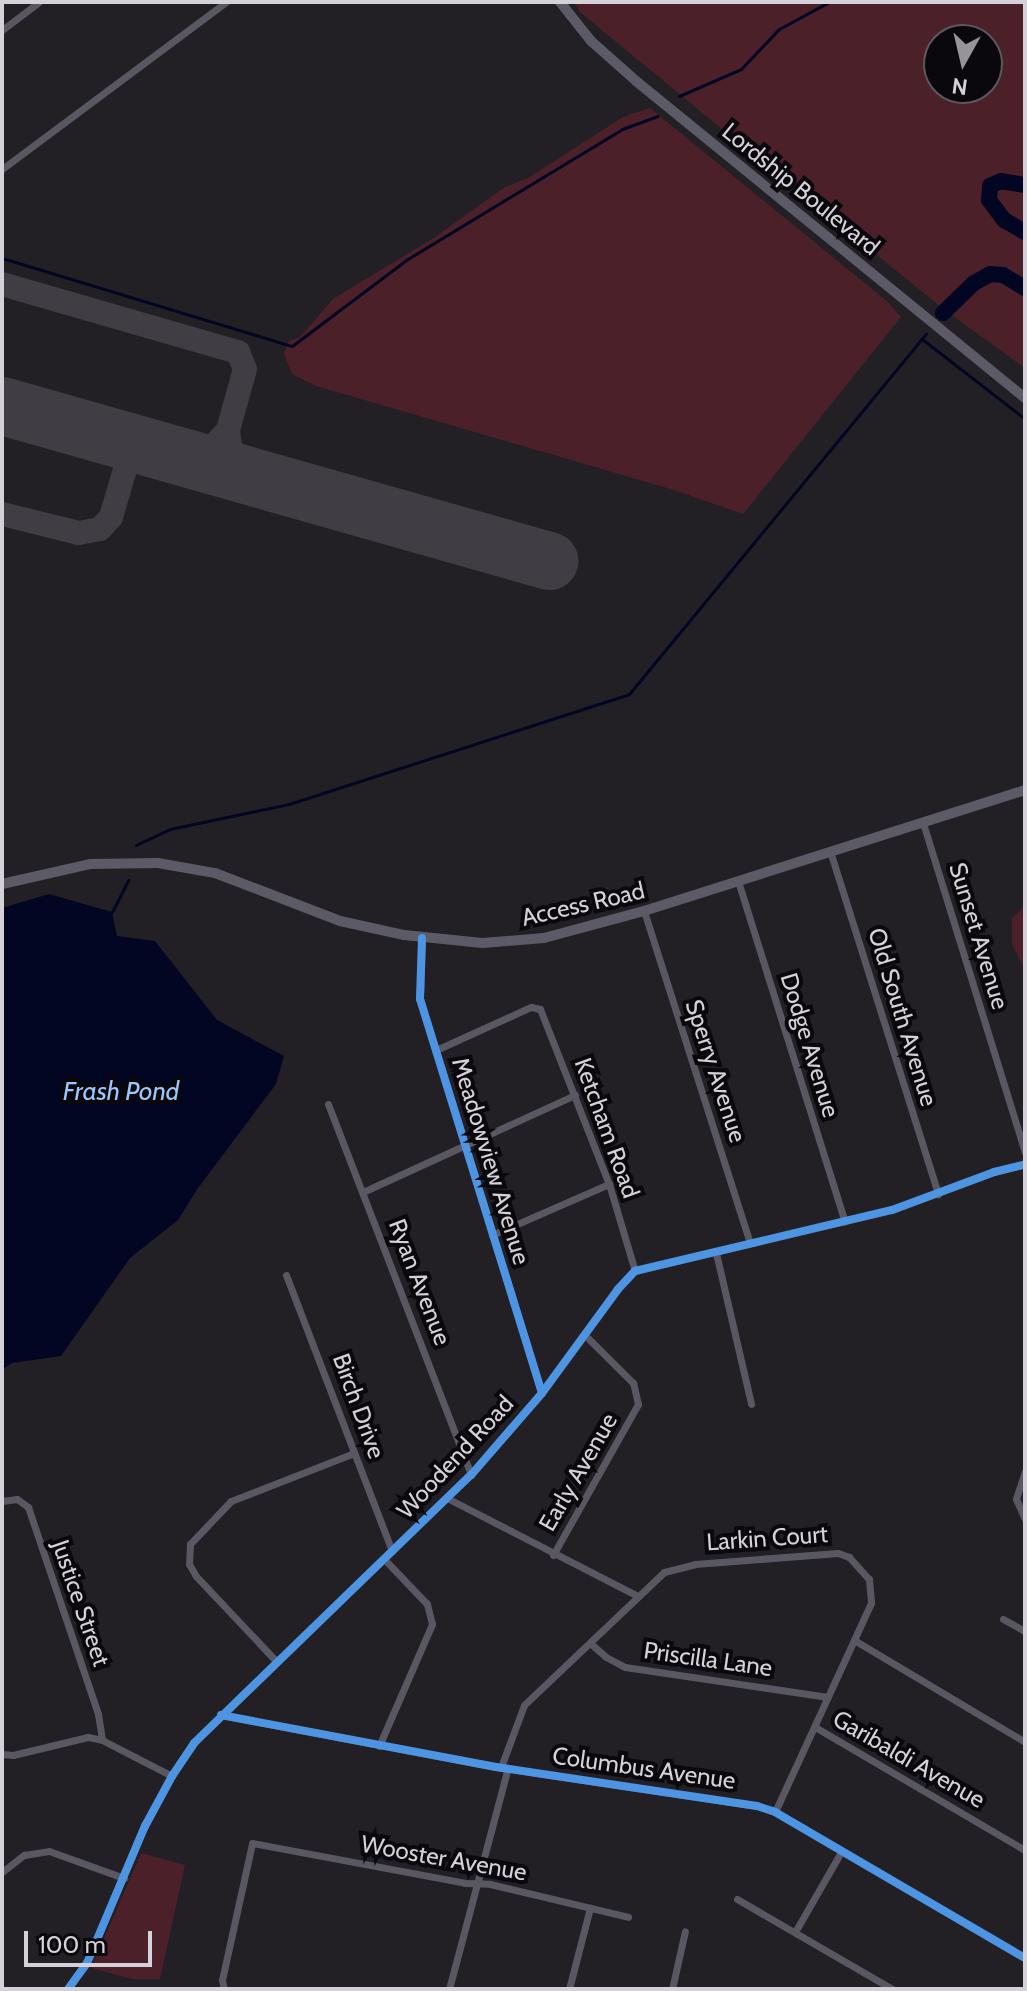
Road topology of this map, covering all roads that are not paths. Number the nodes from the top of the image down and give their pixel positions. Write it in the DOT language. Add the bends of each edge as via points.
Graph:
graph roads {
  1 [pos="39,2"];
  2 [pos="226,2"];
  3 [pos="560,2"];
  4 [pos="2,30"];
  5 [pos="2,169"];
  6 [pos="1025,398"];
  7 [pos="1025,790"];
  8 [pos="923,823"];
  9 [pos="830,851"];
  10 [pos="738,881"];
  11 [pos="2,884"];
  12 [pos="644,911"];
  13 [pos="422,938"];
  14 [pos="436,1050"];
  15 [pos="575,1095"];
  16 [pos="328,1104"];
  17 [pos="465,1144"];
  18 [pos="1025,1153"];
  19 [pos="1025,1164"];
  20 [pos="609,1184"];
  21 [pos="365,1191"];
  22 [pos="938,1194"];
  23 [pos="845,1222"];
  24 [pos="492,1235"];
  25 [pos="750,1244"];
  26 [pos="716,1253"];
  27 [pos="635,1271"];
  28 [pos="286,1275"];
  29 [pos="585,1335"];
  30 [pos="542,1393"];
  31 [pos="751,1404"];
  32 [pos="354,1453"];
  33 [pos="1025,1471"];
  34 [pos="471,1475"];
  35 [pos="447,1498"];
  36 [pos="2,1501"];
  37 [pos="1025,1519"];
  38 [pos="392,1551"];
  39 [pos="553,1555"];
  40 [pos="384,1559"];
  41 [pos="636,1595"];
  42 [pos="1003,1619"];
  43 [pos="1025,1631"];
  44 [pos="854,1640"];
  45 [pos="590,1643"];
  46 [pos="276,1661"];
  47 [pos="828,1697"];
  48 [pos="221,1715"];
  49 [pos="815,1727"];
  50 [pos="102,1740"];
  51 [pos="1025,1742"];
  52 [pos="379,1746"];
  53 [pos="2,1754"];
  54 [pos="504,1768"];
  55 [pos="172,1776"];
  56 [pos="775,1812"];
  57 [pos="1025,1850"];
  58 [pos="841,1852"];
  59 [pos="2,1872"];
  60 [pos="124,1878"];
  61 [pos="476,1884"];
  62 [pos="737,1899"];
  63 [pos="590,1908"];
  64 [pos="628,1917"];
  65 [pos="685,1931"];
  66 [pos="795,1932"];
  67 [pos="1025,1958"];
  68 [pos="68,1989"];
  69 [pos="224,1989"];
  70 [pos="449,1989"];
  71 [pos="569,1989"];
  72 [pos="672,1989"];
  73 [pos="892,1989"];
  1 -- 4 [label="street"];
  2 -- 5 [label="street"];
  3 -- 6 [label="main road, Lordship Boulevard" via="591,41 636,81"];
  7 -- 8 [label="main road, Access Road"];
  8 -- 9 [label="main road, Access Road"];
  8 -- 18 [label="street, Sunset Avenue"];
  9 -- 10 [label="main road, Access Road"];
  9 -- 22 [label="street, Old South Avenue"];
  10 -- 12 [label="main road, Access Road"];
  10 -- 23 [label="street, Dodge Avenue"];
  11 -- 13 [label="main road, Access Road" via="91,864 182,866 243,882 340,921"];
  12 -- 13 [label="main road, Access Road" via="544,938 483,943"];
  12 -- 25 [label="street, Sperry Avenue"];
  13 -- 14 [label="street, Meadowview Avenue" via="420,999"];
  14 -- 15 [label="street, Ketcham Road" via="531,1007 542,1012"];
  14 -- 17 [label="street, Meadowview Avenue"];
  15 -- 17 [label="street"];
  15 -- 20 [label="street, Ketcham Road"];
  16 -- 21 [label="street, Ryan Avenue"];
  17 -- 21 [label="street"];
  17 -- 24 [label="street, Meadowview Avenue"];
  19 -- 22 [label="street"];
  20 -- 24 [label="street"];
  20 -- 27 [label="street, Ketcham Road"];
  21 -- 34 [label="street, Ryan Avenue"];
  22 -- 23 [label="street"];
  23 -- 25 [label="street"];
  24 -- 30 [label="street, Meadowview Avenue"];
  25 -- 26 [label="street"];
  26 -- 27 [label="street"];
  26 -- 31 [label="street"];
  27 -- 29 [label="street, Woodend Road"];
  28 -- 32 [label="street, Birch Drive"];
  29 -- 30 [label="street, Woodend Road"];
  29 -- 39 [label="street, Early Avenue" via="633,1383 638,1404"];
  30 -- 34 [label="street, Woodend Road"];
  32 -- 38 [label="street, Birch Drive"];
  32 -- 46 [label="street" via="231,1501 190,1544 189,1564 196,1576"];
  33 -- 37 [label="street" via="1016,1499"];
  34 -- 35 [label="street, Woodend Road"];
  35 -- 38 [label="street, Woodend Road"];
  35 -- 39 [label="street"];
  36 -- 50 [label="street, Justice Street" via="17,1499 28,1507 98,1714"];
  38 -- 40 [label="street, Woodend Road"];
  39 -- 41 [label="street"];
  40 -- 46 [label="street, Woodend Road"];
  40 -- 52 [label="street" via="427,1604 432,1624"];
  41 -- 44 [label="street, Larkin Court" via="664,1572 682,1566 838,1553 854,1562 872,1589"];
  41 -- 45 [label="street, Larkin Court"];
  42 -- 43 [label="street"];
  44 -- 47 [label="street, Larkin Court"];
  44 -- 51 [label="street"];
  45 -- 47 [label="street, Priscilla Lane" via="625,1667"];
  45 -- 54 [label="street, Larkin Court" via="524,1705"];
  46 -- 48 [label="street, Woodend Road"];
  47 -- 49 [label="street, Larkin Court"];
  48 -- 52 [label="street, Columbus Avenue"];
  48 -- 55 [label="street, Woodend Road"];
  49 -- 56 [label="street, Larkin Court"];
  49 -- 57 [label="street, Garibaldi Avenue"];
  50 -- 53 [label="street" via="88,1737"];
  50 -- 55 [label="street"];
  52 -- 54 [label="street, Columbus Avenue"];
  54 -- 56 [label="street, Columbus Avenue"];
  54 -- 61 [label="street, Larkin Court"];
  55 -- 60 [label="street, Woodend Road"];
  56 -- 58 [label="street, Columbus Avenue"];
  58 -- 66 [label="street"];
  58 -- 67 [label="street, Columbus Avenue"];
  59 -- 60 [label="street" via="24,1855 49,1851"];
  60 -- 68 [label="street, Woodend Road" via="87,1963"];
  61 -- 63 [label="street, Wooster Avenue"];
  61 -- 69 [label="street, Wooster Avenue" via="252,1843"];
  61 -- 70 [label="street, Larkin Court"];
  62 -- 66 [label="street"];
  63 -- 64 [label="street, Wooster Avenue"];
  63 -- 71 [label="street"];
  65 -- 72 [label="street"];
  66 -- 73 [label="street"];
}
